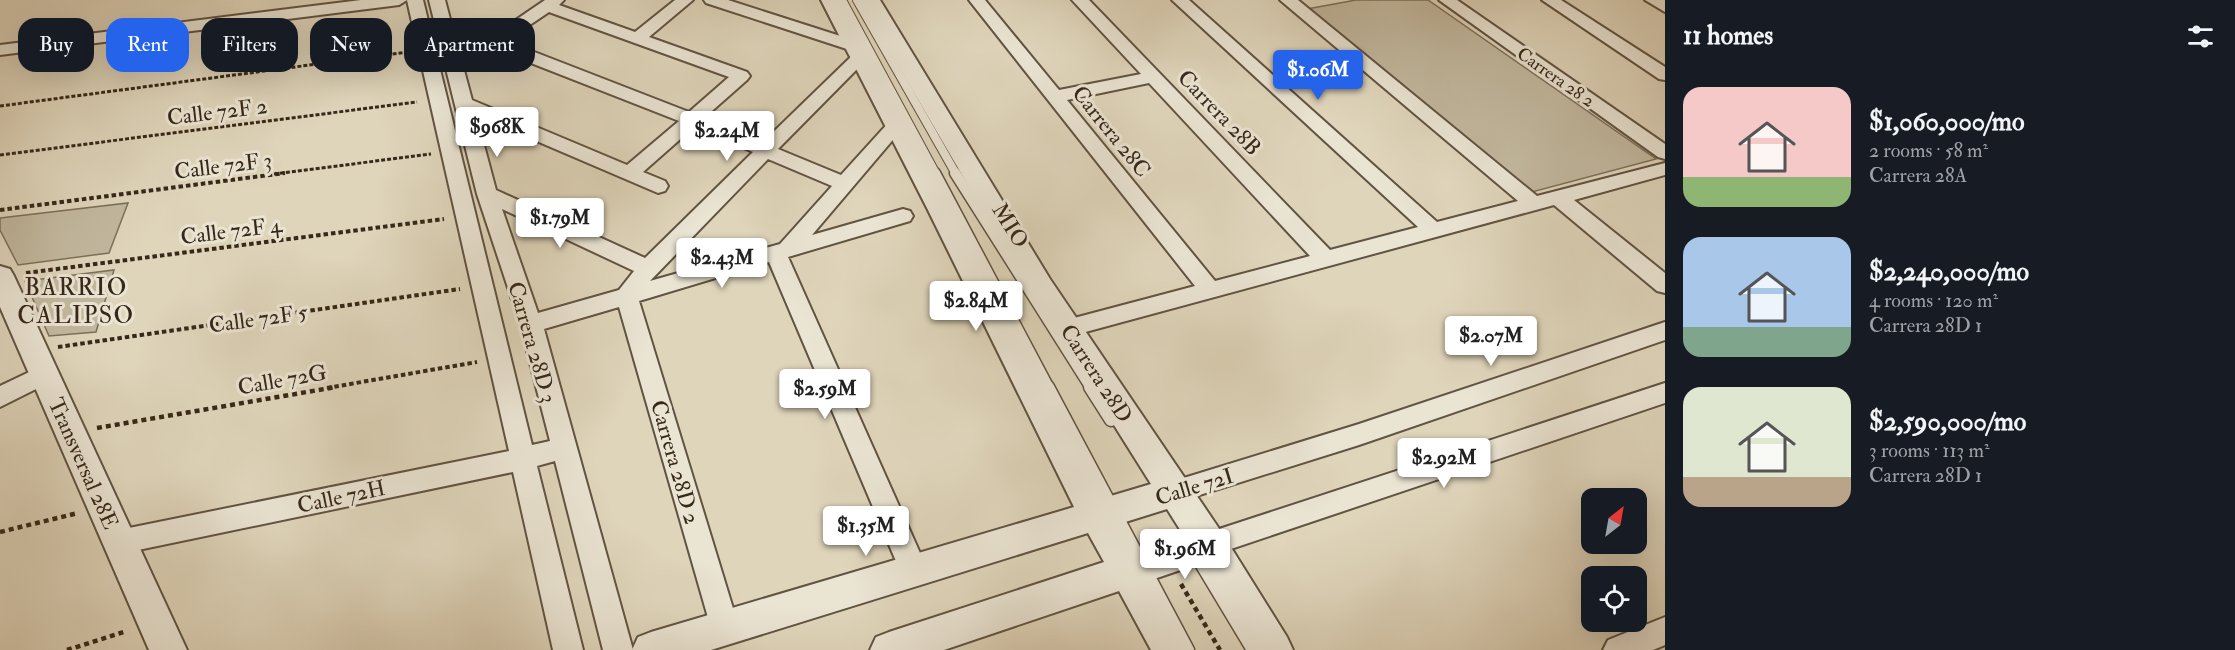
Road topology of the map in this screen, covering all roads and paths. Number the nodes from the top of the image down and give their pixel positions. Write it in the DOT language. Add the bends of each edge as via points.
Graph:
graph roads {
  1 [pos="399,0"];
  2 [pos="415,0"];
  3 [pos="437,0"];
  4 [pos="686,0"];
  5 [pos="712,0"];
  6 [pos="831,0"];
  7 [pos="842,0"];
  8 [pos="857,0"];
  9 [pos="870,0"];
  10 [pos="977,0"];
  11 [pos="1080,0"];
  12 [pos="1179,0"];
  13 [pos="1288,0"];
  14 [pos="1447,0"];
  15 [pos="1550,0"];
  16 [pos="1653,0"];
  17 [pos="551,3"];
  18 [pos="1665,7"];
  19 [pos="419,18"];
  20 [pos="441,18"];
  21 [pos="530,18"];
  22 [pos="638,38"];
  23 [pos="0,50"];
  24 [pos="404,52"];
  25 [pos="858,52"];
  26 [pos="535,57"];
  27 [pos="432,72"];
  28 [pos="456,72"];
  29 [pos="1665,75"];
  30 [pos="1153,77"];
  31 [pos="1053,97"];
  32 [pos="438,99"];
  33 [pos="465,104"];
  34 [pos="0,106"];
  35 [pos="691,119"];
  36 [pos="896,125"];
  37 [pos="765,150"];
  38 [pos="451,152"];
  39 [pos="1665,153"];
  40 [pos="0,155"];
  41 [pos="1665,169"];
  42 [pos="630,173"];
  43 [pos="844,184"];
  44 [pos="658,186"];
  45 [pos="487,194"];
  46 [pos="1557,197"];
  47 [pos="1533,203"];
  48 [pos="0,210"];
  49 [pos="465,216"];
  50 [pos="903,216"];
  51 [pos="1432,230"];
  52 [pos="782,251"];
  53 [pos="1325,258"];
  54 [pos="648,268"];
  55 [pos="0,276"];
  56 [pos="1665,285"];
  57 [pos="482,286"];
  58 [pos="1211,291"];
  59 [pos="627,296"];
  60 [pos="531,324"];
  61 [pos="1067,328"];
  62 [pos="1665,331"];
  63 [pos="499,358"];
  64 [pos="39,362"];
  65 [pos="1665,393"];
  66 [pos="0,397"];
  67 [pos="1115,426"];
  68 [pos="70,432"];
  69 [pos="563,448"];
  70 [pos="522,459"];
  71 [pos="1164,496"];
  72 [pos="104,506"];
  73 [pos="1105,513"];
  74 [pos="0,532"];
  75 [pos="119,542"];
  76 [pos="1192,553"];
  77 [pos="1136,568"];
  78 [pos="914,571"];
  79 [pos="725,628"];
  80 [pos="1665,631"];
  81 [pos="162,636"];
  82 [pos="941,642"];
  83 [pos="67,650"];
  84 [pos="567,650"];
  85 [pos="618,650"];
  86 [pos="651,650"];
  87 [pos="889,650"];
  88 [pos="1171,650"];
  89 [pos="1188,650"];
  90 [pos="1220,650"];
  91 [pos="1252,650"];
  92 [pos="1274,650"];
  93 [pos="1618,650"];
  1 -- 23 [label="street"];
  2 -- 19 [label="street, Carrera 28D 3"];
  3 -- 20 [label="street, Carrera 28D 3"];
  4 -- 22 [label="street"];
  5 -- 25 [label="street"];
  6 -- 25 [label="street"];
  7 -- 73 [label="lane, MIO" via="953,205"];
  8 -- 67 [label="lane, MIO" via="971,201"];
  9 -- 61 [label="street, Carrera 28D" via="985,198"];
  10 -- 31 [label="street, Carrera 28C"];
  11 -- 30 [label="street, Carrera 28B"];
  12 -- 51 [label="street"];
  13 -- 47 [label="street"];
  14 -- 39 [label="street, Carrera 28 2"];
  15 -- 29 [label="street"];
  16 -- 18 [label="street"];
  17 -- 21 [label="street"];
  17 -- 22 [label="street"];
  22 -- 35 [label="street" via="741,76"];
  24 -- 34 [label="path"];
  25 -- 36 [label="street"];
  25 -- 37 [label="street"];
  26 -- 35 [label="street"];
  27 -- 32 [label="street, Carrera 28D 3"];
  28 -- 33 [label="street, Carrera 28D 3"];
  30 -- 31 [label="street"];
  30 -- 53 [label="street, Carrera 28B"];
  31 -- 58 [label="street, Carrera 28C"];
  32 -- 38 [label="street, Carrera 28D 3"];
  32 -- 40 [label="path, Calle 72F 2"];
  33 -- 42 [label="street"];
  33 -- 45 [label="street, Carrera 28D 3"];
  35 -- 37 [label="street"];
  35 -- 42 [label="street"];
  36 -- 43 [label="street"];
  36 -- 73 [label="street"];
  37 -- 43 [label="street"];
  37 -- 54 [label="street"];
  38 -- 48 [label="path, Calle 72F 3"];
  38 -- 49 [label="street, Carrera 28D 3"];
  41 -- 46 [label="street"];
  42 -- 44 [label="street"];
  43 -- 52 [label="street"];
  45 -- 54 [label="street"];
  45 -- 60 [label="street, Carrera 28D 3"];
  46 -- 47 [label="street"];
  46 -- 56 [label="street"];
  47 -- 51 [label="street"];
  49 -- 55 [label="path, Calle 72F 4"];
  49 -- 57 [label="street, Carrera 28D 3"];
  50 -- 52 [label="street"];
  51 -- 53 [label="street"];
  52 -- 59 [label="street"];
  52 -- 78 [label="street"];
  53 -- 58 [label="street"];
  54 -- 59 [label="street"];
  55 -- 64 [label="street, Transversal 28E"];
  57 -- 63 [label="street, Carrera 28D 3"];
  57 -- 64 [label="path, Calle 72F 5"];
  58 -- 61 [label="street"];
  59 -- 60 [label="street"];
  59 -- 79 [label="street, Carrera 28D 2"];
  60 -- 69 [label="street, Carrera 28D 3"];
  61 -- 71 [label="street, Carrera 28D"];
  62 -- 71 [label="street, Calle 72I" via="1331,445"];
  63 -- 68 [label="path, Calle 72G"];
  63 -- 70 [label="street, Carrera 28D 3"];
  64 -- 66 [label="street"];
  64 -- 68 [label="street, Transversal 28E"];
  65 -- 76 [label="street"];
  68 -- 72 [label="street, Transversal 28E"];
  69 -- 70 [label="street, Calle 72H"];
  69 -- 85 [label="street, Carrera 28D 3"];
  70 -- 75 [label="street, Calle 72H"];
  70 -- 84 [label="street, Carrera 28D 3"];
  71 -- 73 [label="street, Calle 72I"];
  71 -- 76 [label="street, Carrera 28D"];
  72 -- 74 [label="path"];
  72 -- 75 [label="street, Transversal 28E"];
  73 -- 77 [label="street"];
  73 -- 78 [label="street, Calle 72I"];
  75 -- 81 [label="street, Transversal 28E"];
  76 -- 77 [label="street"];
  76 -- 90 [label="path"];
  76 -- 91 [label="lane"];
  76 -- 92 [label="street, Carrera 28D"];
  77 -- 82 [label="street"];
  77 -- 88 [label="street"];
  77 -- 89 [label="lane"];
  78 -- 79 [label="street, Calle 72I"];
  79 -- 86 [label="street, Calle 72I"];
  80 -- 93 [label="street"];
  81 -- 83 [label="path"];
  82 -- 87 [label="street"];
}
